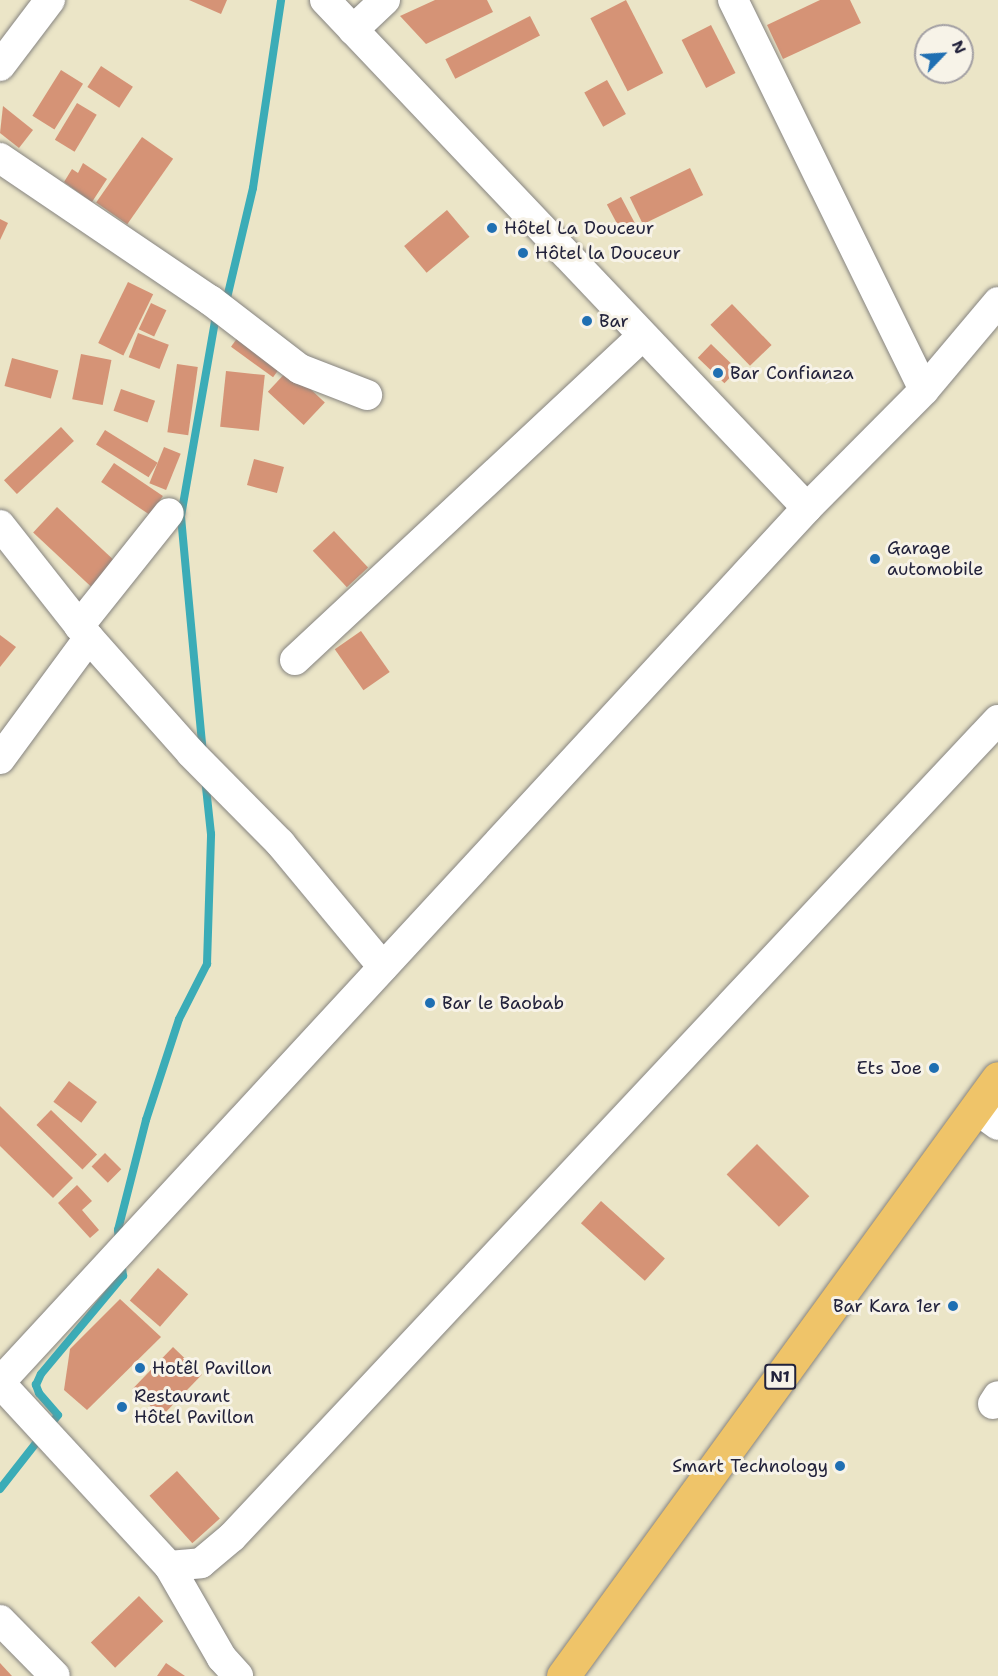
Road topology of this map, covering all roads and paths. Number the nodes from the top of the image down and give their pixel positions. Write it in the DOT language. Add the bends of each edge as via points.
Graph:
graph roads {
  1 [pos="50,0"];
  2 [pos="325,0"];
  3 [pos="385,0"];
  4 [pos="733,0"];
  5 [pos="353,30"];
  6 [pos="0,66"];
  7 [pos="0,158"];
  8 [pos="998,302"];
  9 [pos="642,336"];
  10 [pos="924,390"];
  11 [pos="367,395"];
  12 [pos="807,508"];
  13 [pos="169,513"];
  14 [pos="0,525"];
  15 [pos="84,632"];
  16 [pos="295,660"];
  17 [pos="998,720"];
  18 [pos="0,759"];
  19 [pos="383,967"];
  20 [pos="998,1078"];
  21 [pos="987,1117"];
  22 [pos="0,1382"];
  23 [pos="169,1566"];
  24 [pos="0,1620"];
  25 [pos="55,1676"];
  26 [pos="238,1676"];
  27 [pos="563,1676"];
  1 -- 6 [label="street"];
  2 -- 5 [label="street"];
  3 -- 5 [label="street"];
  4 -- 10 [label="street"];
  5 -- 9 [label="street"];
  7 -- 11 [label="street" via="210,300 300,369"];
  8 -- 10 [label="street"];
  9 -- 12 [label="street"];
  9 -- 16 [label="street"];
  10 -- 12 [label="street"];
  12 -- 19 [label="street"];
  13 -- 15 [label="street"];
  14 -- 15 [label="street"];
  15 -- 18 [label="street"];
  15 -- 19 [label="street" via="191,753 280,843"];
  17 -- 23 [label="street" via="232,1537 201,1563"];
  19 -- 22 [label="street"];
  20 -- 21 [label="highway, N1"];
  21 -- 27 [label="highway, N1"];
  22 -- 23 [label="street"];
  23 -- 26 [label="street" via="222,1658"];
  24 -- 25 [label="street"];
}
